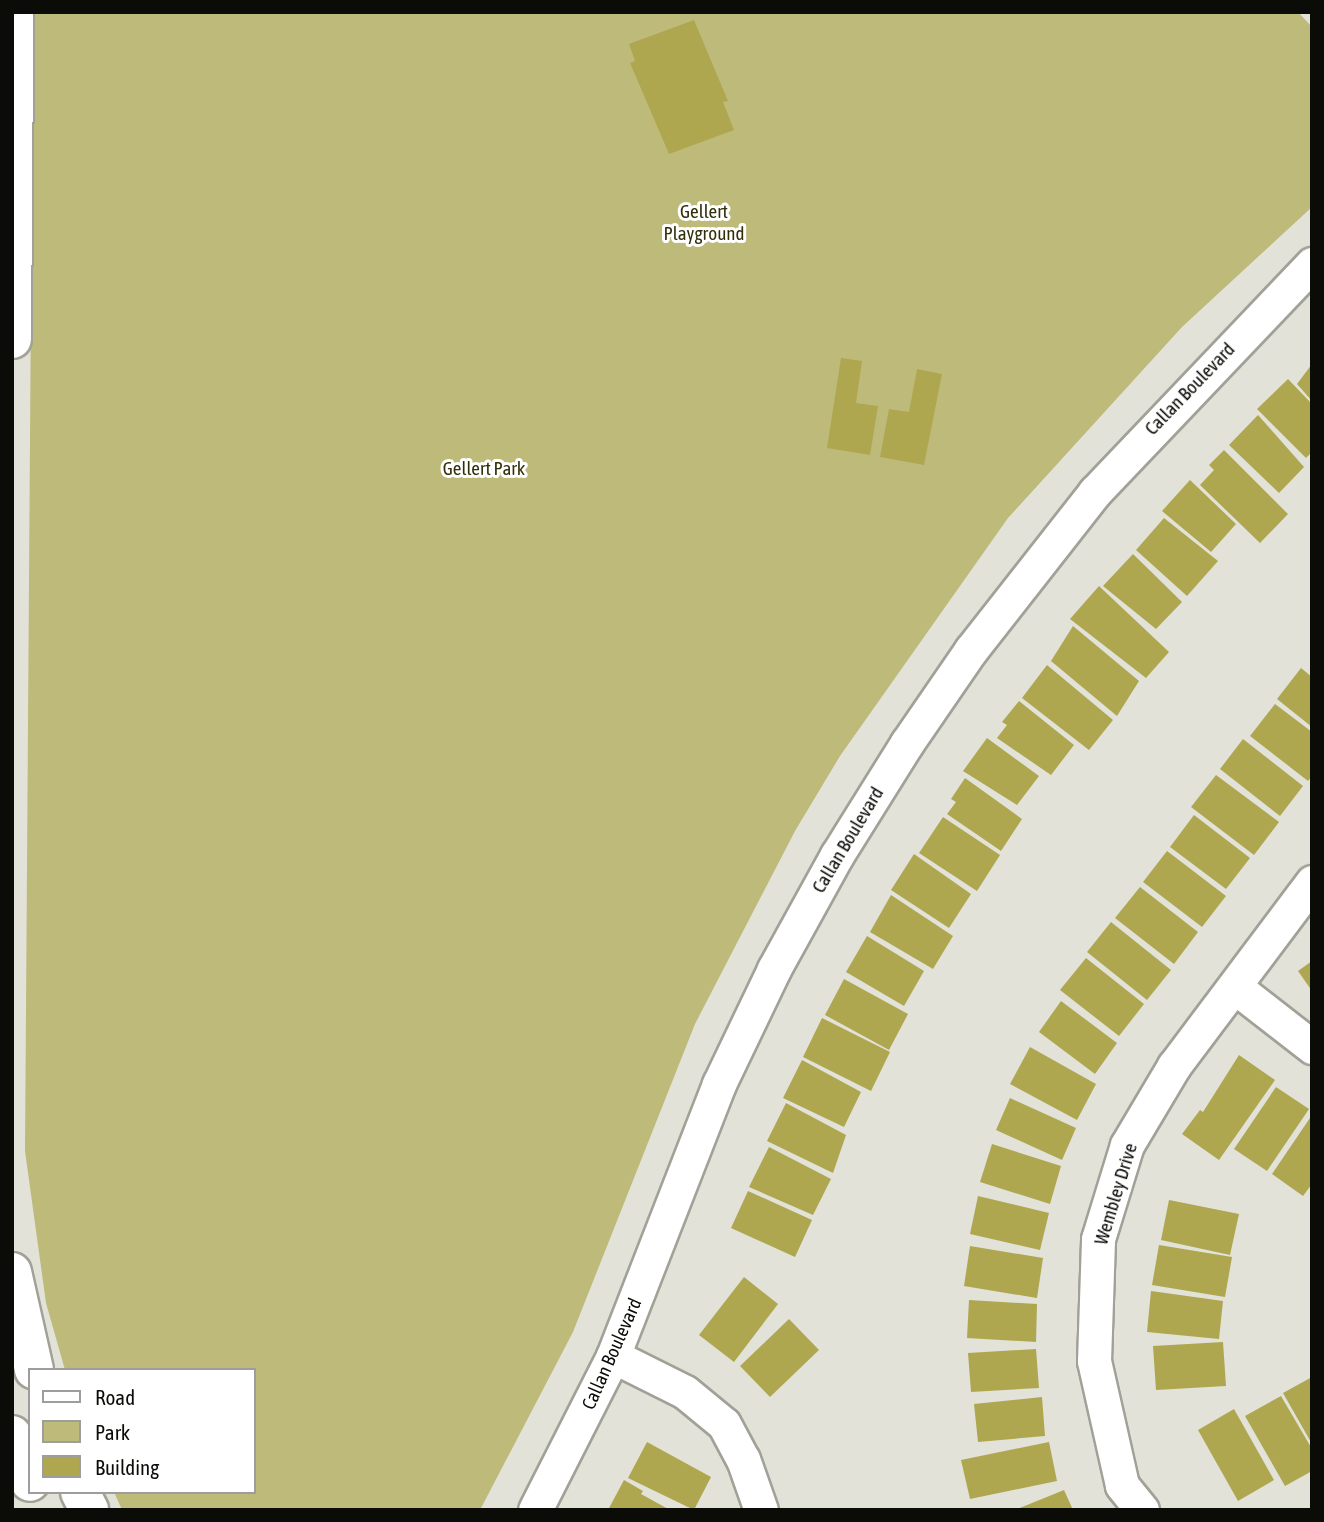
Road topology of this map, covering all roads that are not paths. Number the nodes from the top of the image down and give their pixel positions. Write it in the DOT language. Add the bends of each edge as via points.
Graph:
graph roads {
  1 [pos="14,12"];
  2 [pos="14,92"];
  3 [pos="1312,264"];
  4 [pos="12,339"];
  5 [pos="1312,882"];
  6 [pos="1235,987"];
  7 [pos="1312,1047"];
  8 [pos="12,1272"];
  9 [pos="613,1356"];
  10 [pos="34,1368"];
  11 [pos="12,1436"];
  12 [pos="28,1477"];
  13 [pos="35,1494"];
  14 [pos="81,1494"];
  15 [pos="42,1510"];
  16 [pos="89,1510"];
  17 [pos="535,1510"];
  18 [pos="761,1510"];
  19 [pos="1142,1510"];
  1 -- 2 [label="main road"];
  2 -- 4 [label="main road"];
  3 -- 9 [label="street, Callan Boulevard" via="1095,492 971,650 906,743 830,867 719,1084"];
  5 -- 6 [label="street, Wembley Drive"];
  6 -- 7 [label="street"];
  6 -- 19 [label="street, Wembley Drive" via="1174,1066 1127,1145 1098,1239 1094,1361 1122,1485"];
  8 -- 10 [label="main road"];
  9 -- 17 [label="street, Callan Boulevard"];
  9 -- 18 [label="street" via="685,1392 724,1424 743,1459"];
  11 -- 12 [label="main road"];
  13 -- 15 [label="main road"];
  14 -- 16 [label="main road"];
}
